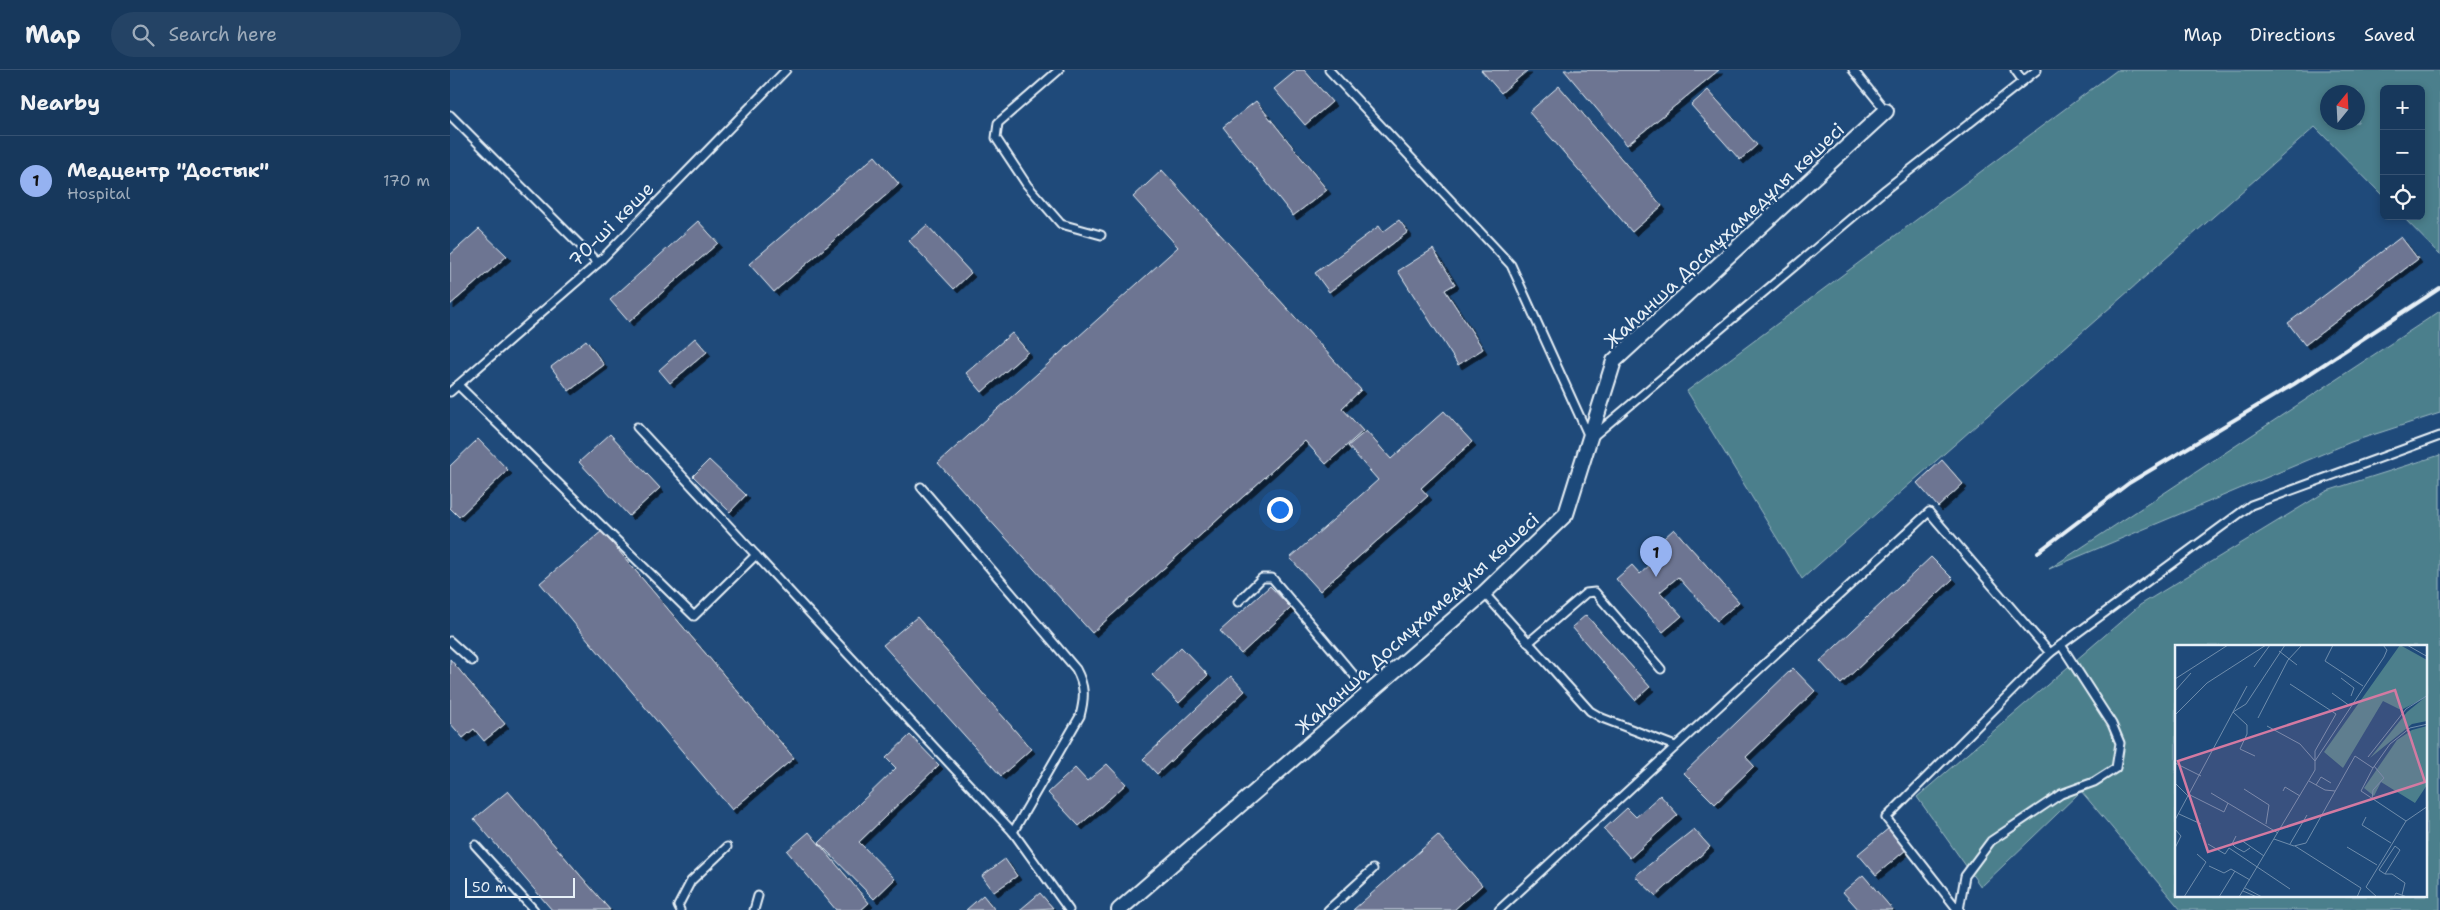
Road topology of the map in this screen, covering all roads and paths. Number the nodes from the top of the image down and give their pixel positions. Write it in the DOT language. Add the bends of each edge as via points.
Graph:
graph roads {
  1 [pos="786,70"];
  2 [pos="1059,70"];
  3 [pos="1329,70"];
  4 [pos="1853,70"];
  5 [pos="2015,70"];
  6 [pos="2038,70"];
  7 [pos="2023,81"];
  8 [pos="1886,111"];
  9 [pos="450,115"];
  10 [pos="1101,235"];
  11 [pos="598,263"];
  12 [pos="458,385"];
  13 [pos="450,392"];
  14 [pos="637,427"];
  15 [pos="2440,436"];
  16 [pos="1590,439"];
  17 [pos="921,487"];
  18 [pos="756,555"];
  19 [pos="1484,594"];
  20 [pos="1238,602"];
  21 [pos="450,641"];
  22 [pos="1528,643"];
  23 [pos="2061,645"];
  24 [pos="2050,653"];
  25 [pos="472,661"];
  26 [pos="1661,669"];
  27 [pos="1369,693"];
  28 [pos="1675,746"];
  29 [pos="1013,832"];
  30 [pos="475,845"];
  31 [pos="728,847"];
  32 [pos="1373,870"];
  33 [pos="758,896"];
  34 [pos="534,910"];
  35 [pos="680,910"];
  36 [pos="754,910"];
  37 [pos="1069,910"];
  38 [pos="1119,910"];
  39 [pos="1328,910"];
  40 [pos="1499,910"];
  41 [pos="1958,910"];
  1 -- 11 [label="lane, 70-ші көше"];
  2 -- 10 [label="lane" via="998,123 996,138 1026,185 1061,224"];
  3 -- 16 [label="lane" via="1511,265"];
  4 -- 8 [label="lane"];
  5 -- 7 [label="lane"];
  6 -- 7 [label="lane"];
  7 -- 16 [label="lane" via="1886,189"];
  8 -- 16 [label="street, Жаһанша Досмұхамедұлы көшесі" via="1614,361"];
  9 -- 11 [label="lane"];
  11 -- 12 [label="lane, 70-ші көше"];
  12 -- 13 [label="lane, 70-ші көше"];
  12 -- 18 [label="lane" via="694,616"];
  14 -- 18 [label="lane"];
  15 -- 23 [label="lane" via="2251,505"];
  16 -- 19 [label="street, Жаһанша Досмұхамедұлы көшесі" via="1566,514"];
  17 -- 29 [label="lane" via="1076,669 1082,682 1085,698 1080,716"];
  18 -- 29 [label="lane"];
  19 -- 22 [label="lane"];
  19 -- 27 [label="street, Жаһанша Досмұхамедұлы көшесі"];
  20 -- 27 [label="lane" via="1262,578 1272,578"];
  21 -- 25 [label="lane"];
  22 -- 26 [label="lane" via="1586,593 1594,592"];
  22 -- 28 [label="lane" via="1590,711"];
  23 -- 24 [label="lane"];
  23 -- 41 [label="lane" via="2112,724 2120,743 2116,768 2094,782 2061,794 1991,841 1965,876"];
  24 -- 28 [label="lane" via="1929,512"];
  24 -- 41 [label="lane" via="1886,818"];
  27 -- 38 [label="street, Жаһанша Досмұхамедұлы көшесі"];
  28 -- 40 [label="lane"];
  29 -- 37 [label="lane"];
  30 -- 34 [label="lane"];
  31 -- 35 [label="lane" via="691,881 678,906"];
  32 -- 39 [label="lane"];
  33 -- 36 [label="lane"];
}
